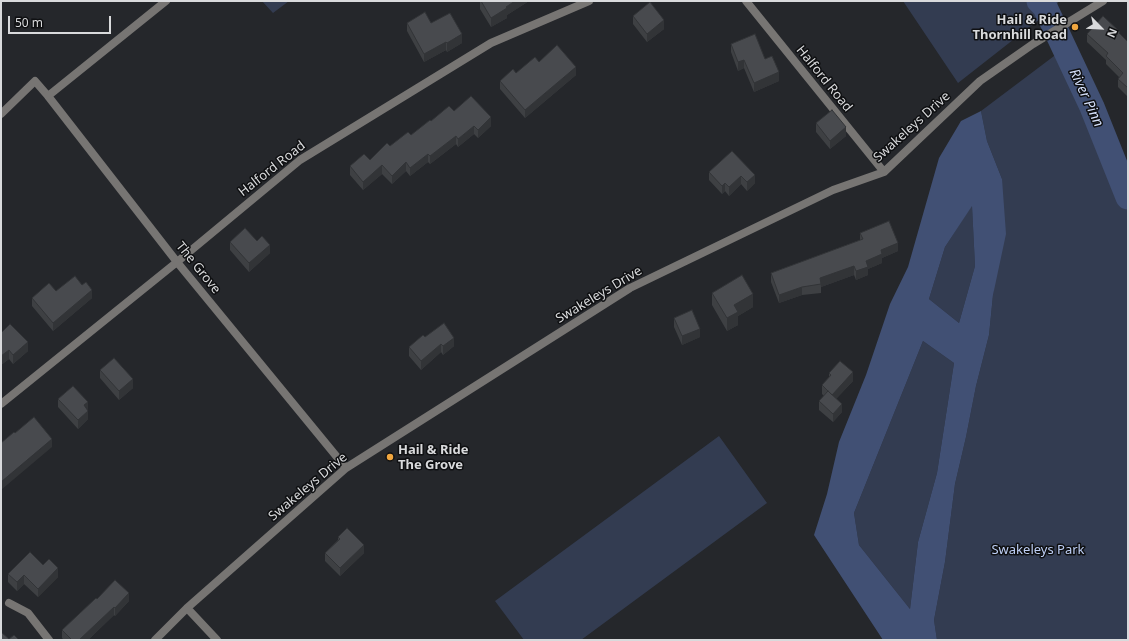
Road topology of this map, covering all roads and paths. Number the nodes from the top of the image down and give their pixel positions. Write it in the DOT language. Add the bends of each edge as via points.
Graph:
graph roads {
  1 [pos="166,1"];
  2 [pos="589,1"];
  3 [pos="746,1"];
  4 [pos="1102,1"];
  5 [pos="48,96"];
  6 [pos="1,114"];
  7 [pos="884,172"];
  8 [pos="177,262"];
  9 [pos="1,404"];
  10 [pos="346,468"];
  11 [pos="9,603"];
  12 [pos="187,608"];
  13 [pos="49,640"];
  14 [pos="155,640"];
  15 [pos="217,640"];
  1 -- 5 [label="street"];
  2 -- 8 [label="street, Halford Road" via="491,43 300,160"];
  3 -- 7 [label="street, Halford Road"];
  4 -- 7 [label="street, Swakeleys Drive" via="980,81"];
  5 -- 6 [label="street, The Grove" via="35,81"];
  5 -- 8 [label="street, The Grove"];
  7 -- 10 [label="street, Swakeleys Drive" via="833,190 630,288"];
  8 -- 9 [label="street, Halford Road"];
  8 -- 10 [label="street, The Grove"];
  10 -- 12 [label="street, Swakeleys Drive"];
  11 -- 13 [label="street" via="28,613"];
  12 -- 14 [label="street, Swakeleys Drive"];
  12 -- 15 [label="street"];
}
